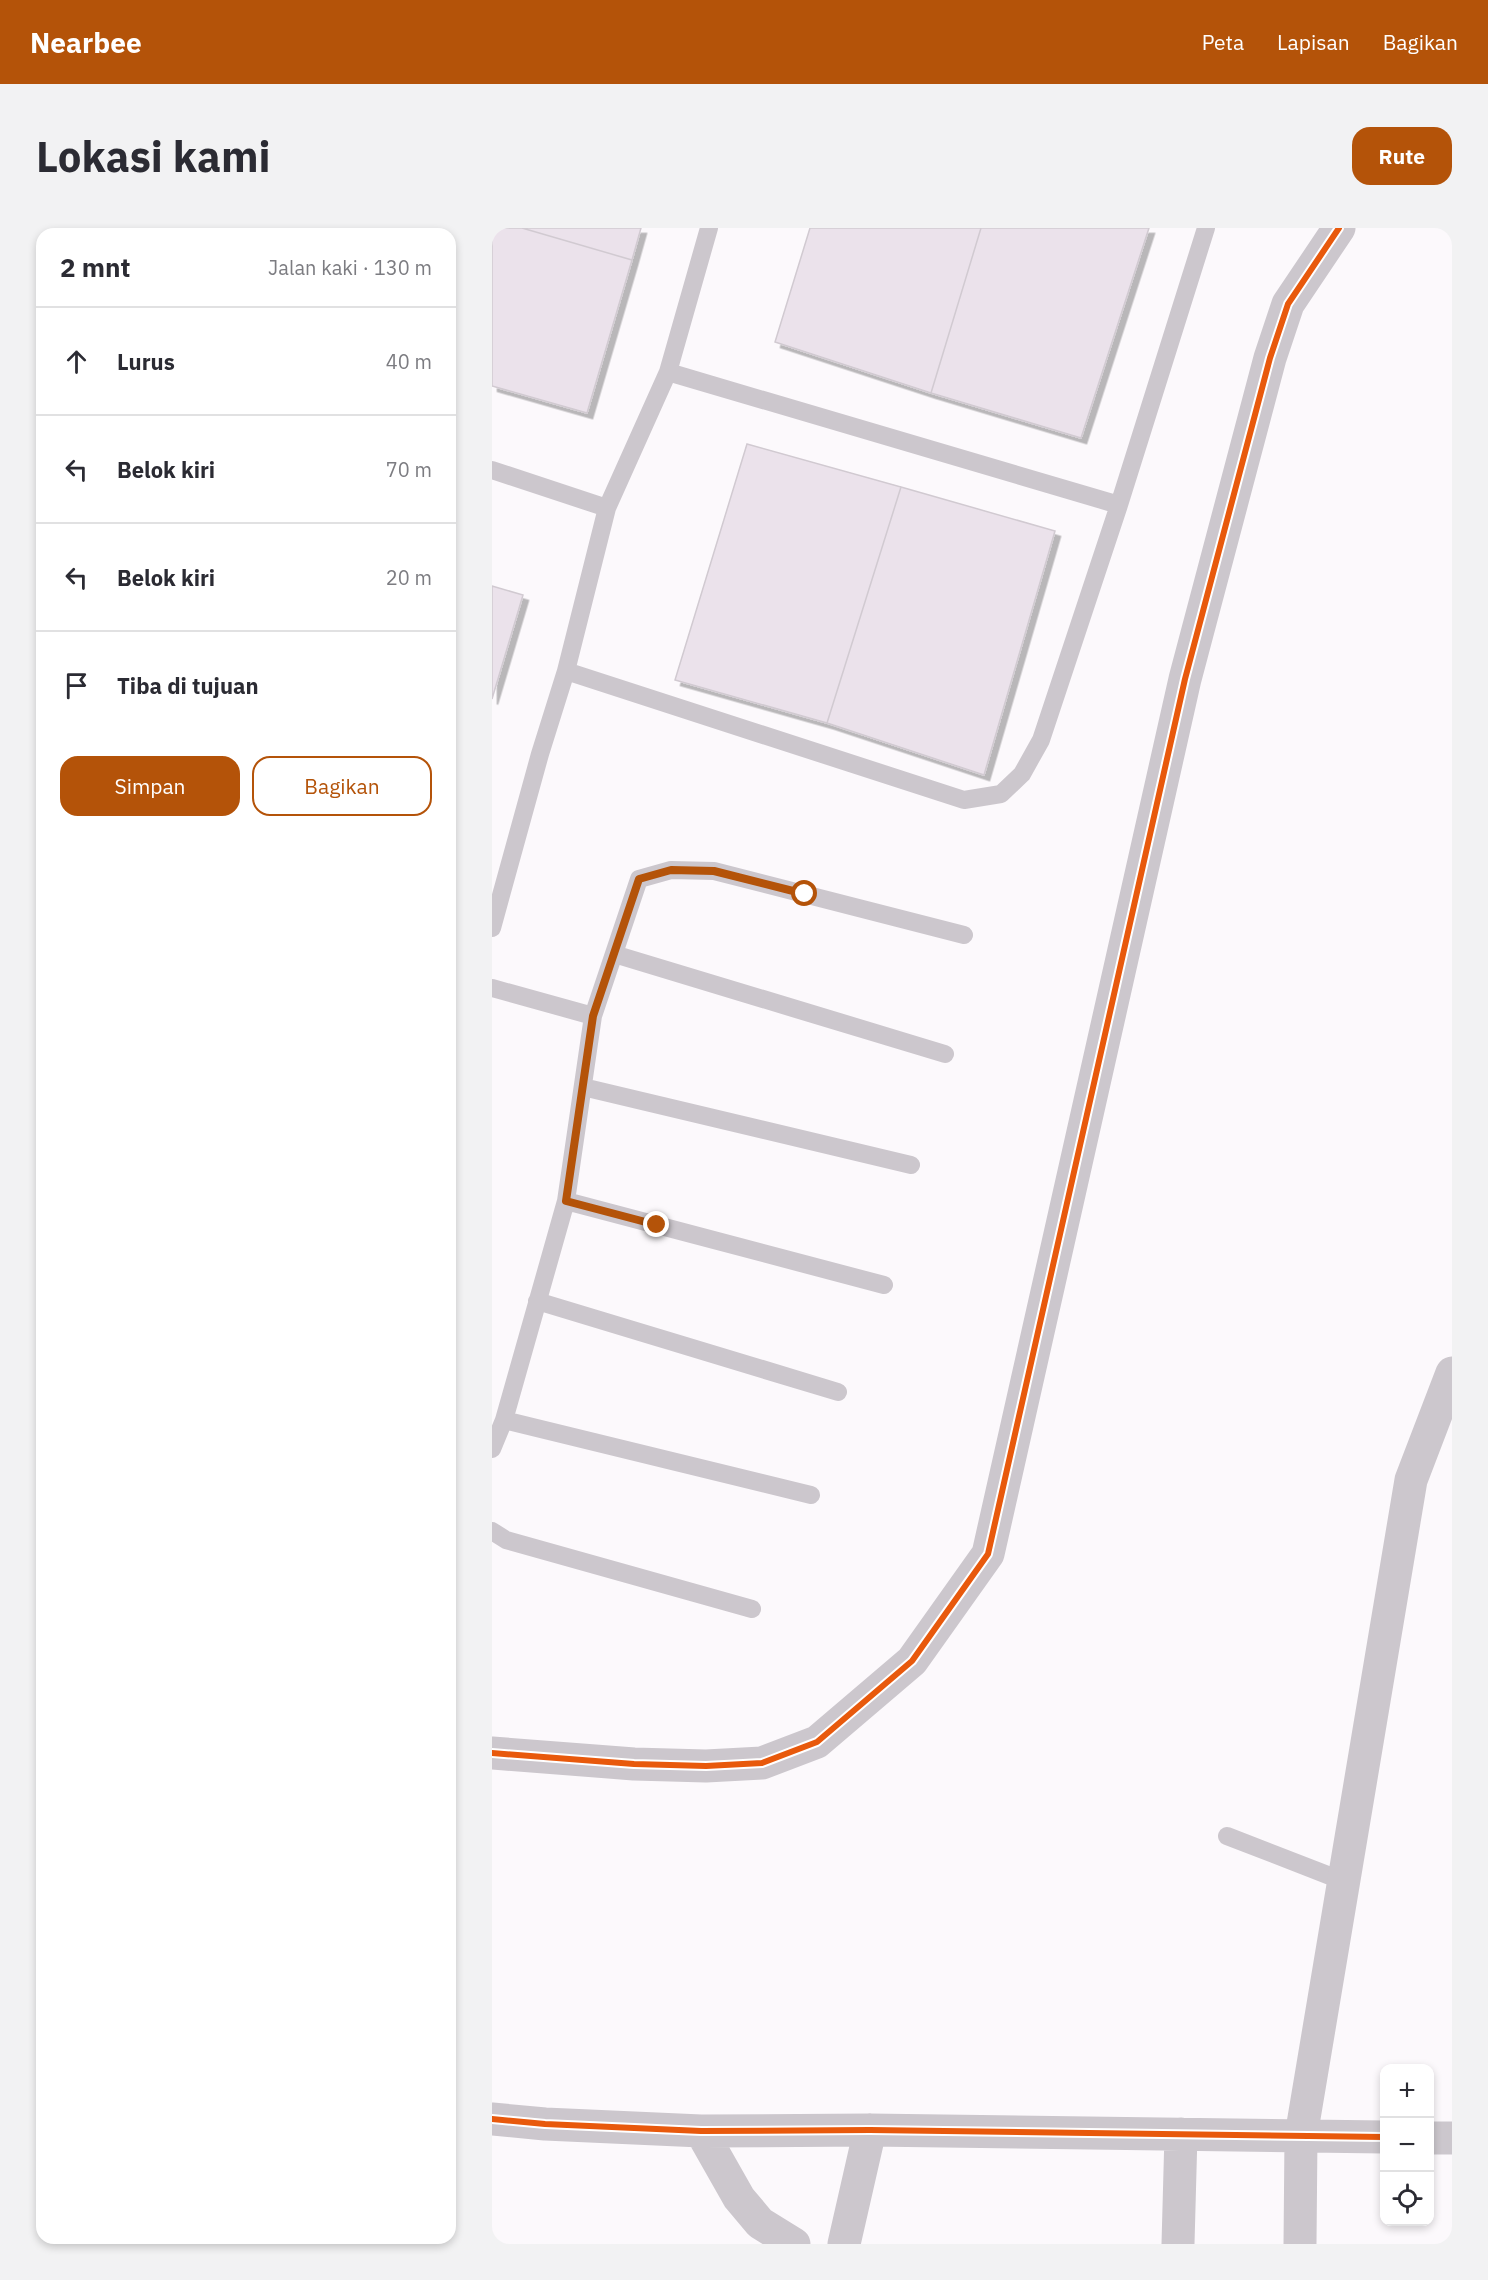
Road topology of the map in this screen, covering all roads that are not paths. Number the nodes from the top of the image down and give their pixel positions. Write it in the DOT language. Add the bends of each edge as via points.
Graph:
graph roads {
  1 [pos="709,228"];
  2 [pos="1206,228"];
  3 [pos="1339,228"];
  4 [pos="668,372"];
  5 [pos="492,470"];
  6 [pos="1119,505"];
  7 [pos="607,507"];
  8 [pos="566,671"];
  9 [pos="492,928"];
  10 [pos="964,935"];
  11 [pos="614,954"];
  12 [pos="492,988"];
  13 [pos="593,1016"];
  14 [pos="945,1054"];
  15 [pos="583,1087"];
  16 [pos="911,1165"];
  17 [pos="566,1201"];
  18 [pos="884,1285"];
  19 [pos="537,1301"];
  20 [pos="1452,1373"];
  21 [pos="838,1392"];
  22 [pos="504,1420"];
  23 [pos="492,1449"];
  24 [pos="811,1495"];
  25 [pos="492,1531"];
  26 [pos="752,1609"];
  27 [pos="492,1753"];
  28 [pos="1227,1836"];
  29 [pos="1343,1881"];
  30 [pos="492,2119"];
  31 [pos="870,2130"];
  32 [pos="701,2131"];
  33 [pos="1181,2134"];
  34 [pos="1301,2136"];
  35 [pos="1380,2137"];
  36 [pos="1434,2138"];
  37 [pos="1452,2138"];
  38 [pos="794,2244"];
  39 [pos="844,2244"];
  40 [pos="1178,2244"];
  41 [pos="1300,2244"];
  1 -- 4 [label="lane"];
  2 -- 6 [label="lane"];
  3 -- 27 [label="street" via="1288,304 1185,679 988,1554 912,1661 817,1742 762,1763 706,1766"];
  4 -- 6 [label="lane"];
  4 -- 7 [label="lane"];
  5 -- 7 [label="lane"];
  6 -- 8 [label="lane" via="1041,740 1022,774 1001,794 964,800"];
  7 -- 8 [label="lane"];
  8 -- 9 [label="lane"];
  10 -- 11 [label="lane" via="714,871 671,870 639,879"];
  11 -- 13 [label="lane"];
  11 -- 14 [label="lane"];
  12 -- 13 [label="lane"];
  13 -- 15 [label="lane"];
  15 -- 16 [label="lane"];
  15 -- 17 [label="lane"];
  17 -- 18 [label="lane"];
  17 -- 19 [label="lane"];
  19 -- 21 [label="lane"];
  19 -- 22 [label="lane"];
  20 -- 29 [label="street" via="1411,1480"];
  22 -- 23 [label="lane"];
  22 -- 24 [label="lane"];
  25 -- 26 [label="lane" via="506,1540"];
  28 -- 29 [label="lane"];
  29 -- 34 [label="street"];
  30 -- 32 [label="street"];
  31 -- 32 [label="street"];
  31 -- 33 [label="street"];
  31 -- 39 [label="street"];
  32 -- 38 [label="street" via="740,2198 760,2223"];
  33 -- 34 [label="street"];
  33 -- 40 [label="street"];
  34 -- 35 [label="street"];
  34 -- 41 [label="street"];
  36 -- 37 [label="street"];
}
